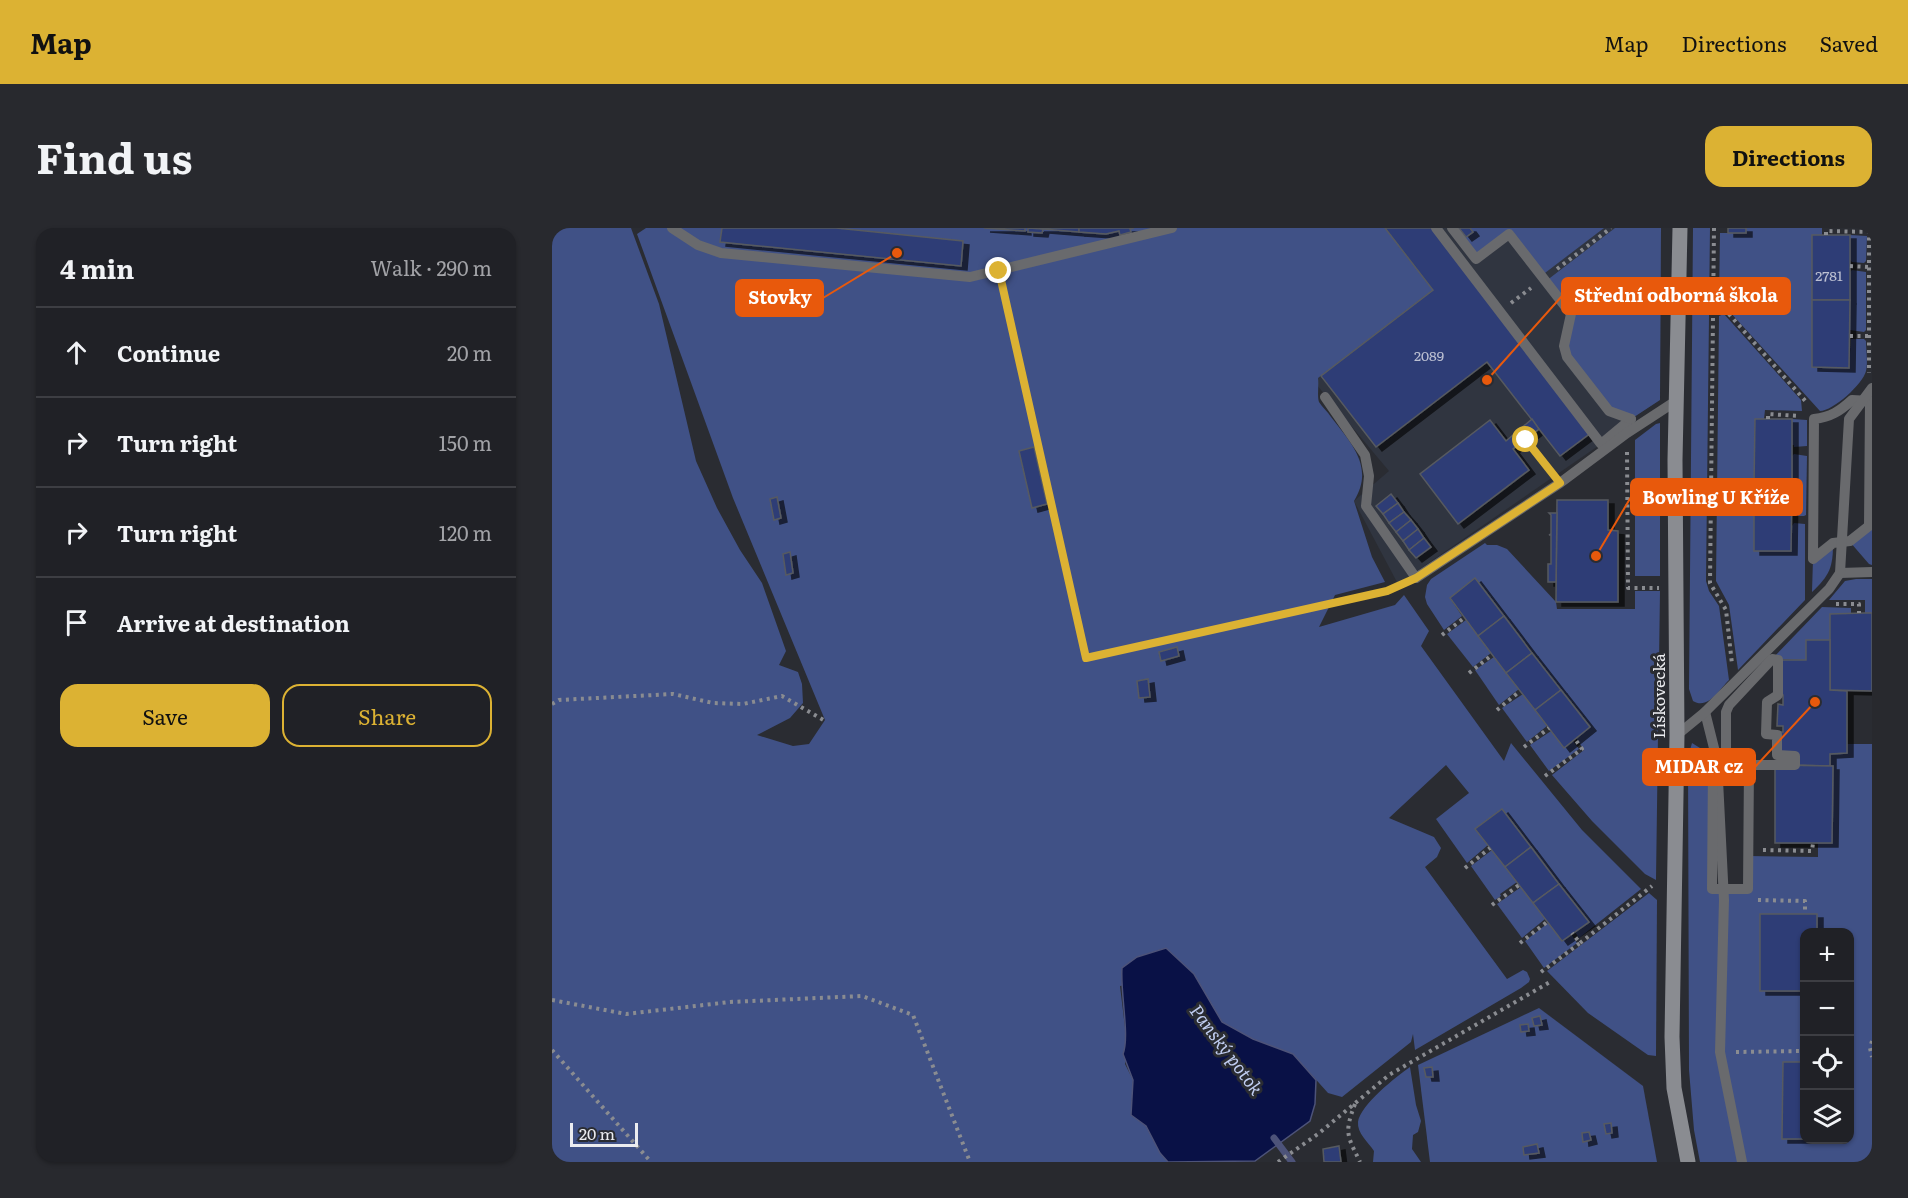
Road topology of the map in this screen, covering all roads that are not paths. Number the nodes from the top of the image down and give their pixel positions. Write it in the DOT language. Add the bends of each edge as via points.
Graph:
graph roads {
  1 [pos="672,228"];
  2 [pos="1172,228"];
  3 [pos="1436,228"];
  4 [pos="1452,228"];
  5 [pos="1680,228"];
  6 [pos="1872,388"];
  7 [pos="1325,397"];
  8 [pos="1863,400"];
  9 [pos="1676,401"];
  10 [pos="1842,541"];
  11 [pos="1872,572"];
  12 [pos="1840,573"];
  13 [pos="1705,712"];
  14 [pos="1677,735"];
  15 [pos="1722,765"];
  16 [pos="1749,765"];
  17 [pos="1723,894"];
  18 [pos="1688,1162"];
  19 [pos="1742,1162"];
  1 -- 2 [label="lane" via="698,245 721,253 970,277"];
  3 -- 4 [label="lane" via="1601,444 1631,419 1609,411 1567,357 1564,346 1571,314 1509,234 1476,259"];
  5 -- 9 [label="main road, Lískovecká"];
  6 -- 8 [label="lane"];
  7 -- 9 [label="lane" via="1365,455 1370,476 1366,506 1416,578"];
  8 -- 10 [label="lane" via="1849,419"];
  8 -- 10 [label="lane" via="1870,401 1869,526 1850,542"];
  8 -- 10 [label="lane" via="1852,400 1829,417 1814,419 1813,559 1833,543"];
  9 -- 14 [label="main road, Lískovecká"];
  10 -- 12 [label="lane"];
  11 -- 12 [label="lane"];
  12 -- 13 [label="lane"];
  13 -- 14 [label="lane"];
  13 -- 15 [label="lane"];
  14 -- 18 [label="main road, Lískovecká" via="1672,1037 1674,1088"];
  15 -- 16 [label="lane"];
  15 -- 16 [label="lane" via="1729,705 1772,659 1778,660 1778,695 1767,702 1766,734 1777,735 1777,755 1796,756 1795,765"];
  15 -- 17 [label="lane"];
  16 -- 17 [label="lane" via="1748,889"];
  17 -- 19 [label="lane" via="1720,1052"];
}
